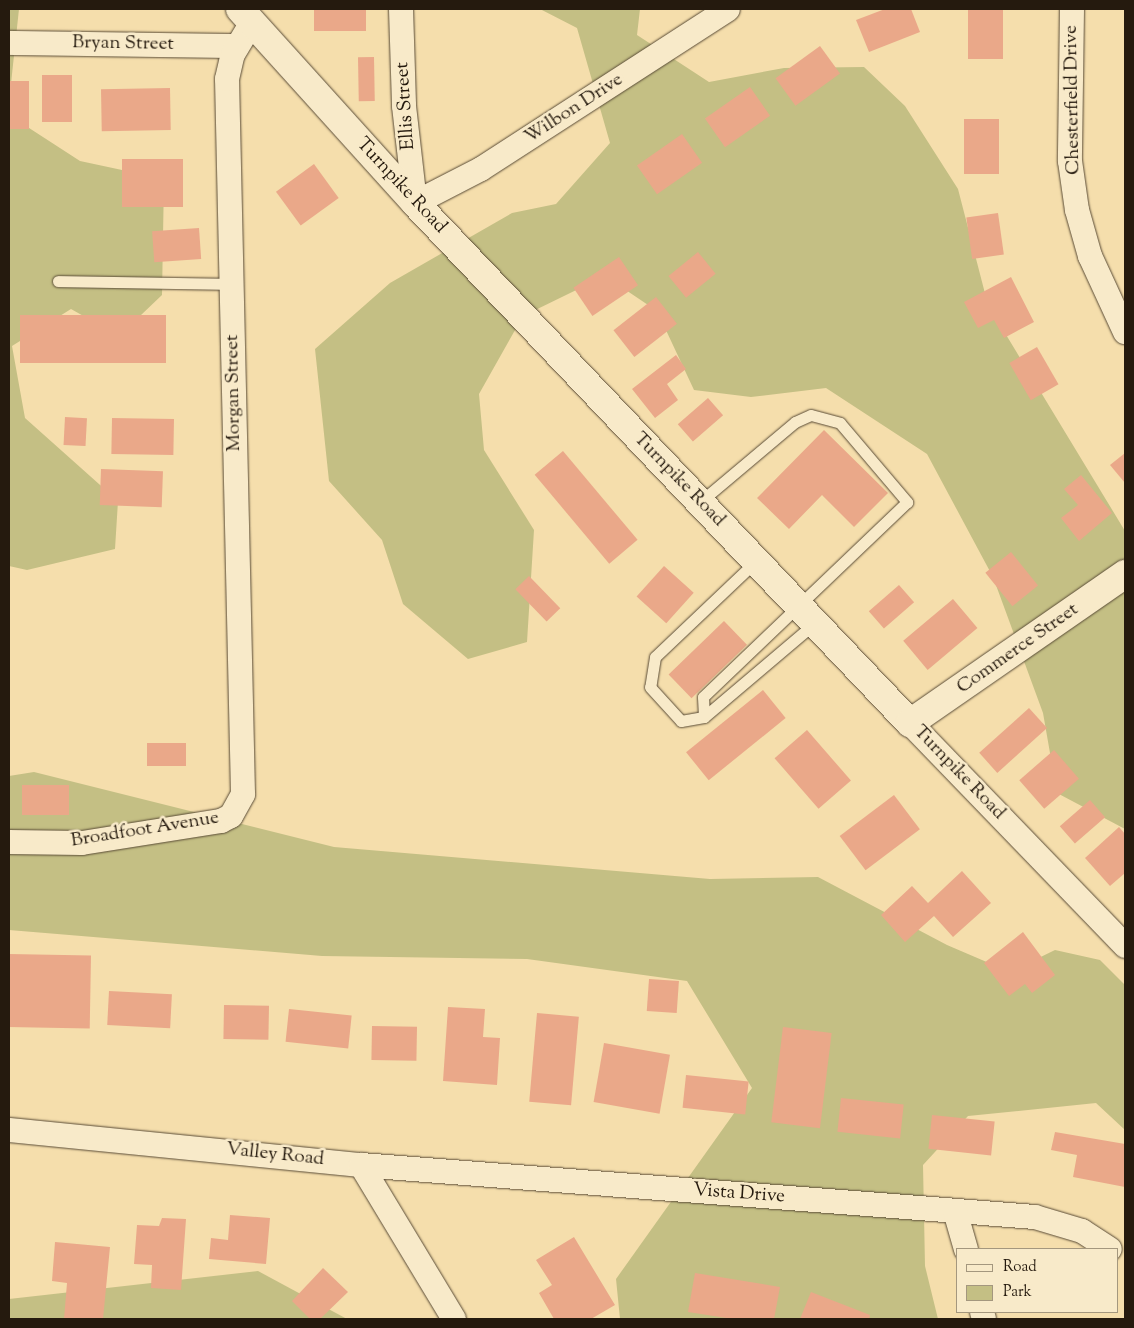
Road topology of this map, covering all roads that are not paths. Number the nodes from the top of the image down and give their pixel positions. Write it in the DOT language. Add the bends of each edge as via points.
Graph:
graph roads {
  1 [pos="401,9"];
  2 [pos="728,9"];
  3 [pos="1072,9"];
  4 [pos="246,16"];
  5 [pos="9,43"];
  6 [pos="237,46"];
  7 [pos="415,203"];
  8 [pos="58,281"];
  9 [pos="232,284"];
  10 [pos="1125,332"];
  11 [pos="700,502"];
  12 [pos="756,561"];
  13 [pos="1125,574"];
  14 [pos="807,614"];
  15 [pos="704,718"];
  16 [pos="910,723"];
  17 [pos="242,770"];
  18 [pos="9,842"];
  19 [pos="1125,946"];
  20 [pos="9,1130"];
  21 [pos="361,1165"];
  22 [pos="956,1211"];
  23 [pos="966,1248"];
  24 [pos="1108,1248"];
  25 [pos="454,1319"];
  1 -- 7 [label="street, Ellis Street" via="404,106"];
  2 -- 7 [label="street, Wilbon Drive" via="481,169"];
  3 -- 10 [label="street, Chesterfield Drive" via="1070,162 1077,210 1090,256"];
  4 -- 6 [label="street, Morgan Street"];
  4 -- 7 [label="street, Turnpike Road"];
  5 -- 6 [label="street, Bryan Street"];
  6 -- 9 [label="street, Morgan Street" via="228,79"];
  7 -- 11 [label="street, Turnpike Road"];
  8 -- 9 [label="lane"];
  9 -- 17 [label="street, Morgan Street"];
  11 -- 12 [label="street, Turnpike Road"];
  11 -- 14 [label="lane" via="795,422 812,415 840,423 907,502"];
  12 -- 14 [label="street, Turnpike Road"];
  12 -- 15 [label="lane" via="655,657 650,686 681,721"];
  13 -- 16 [label="street, Commerce Street"];
  14 -- 15 [label="lane"];
  14 -- 15 [label="lane" via="703,697"];
  14 -- 16 [label="street, Turnpike Road"];
  16 -- 19 [label="street, Turnpike Road"];
  17 -- 18 [label="street, Broadfoot Avenue" via="243,794 231,816 221,820 82,843"];
  20 -- 21 [label="street, Valley Road"];
  21 -- 22 [label="street, Vista Drive"];
  21 -- 25 [label="street"];
  22 -- 23 [label="street"];
  22 -- 24 [label="street, Vista Drive" via="1036,1217 1067,1225"];
}
